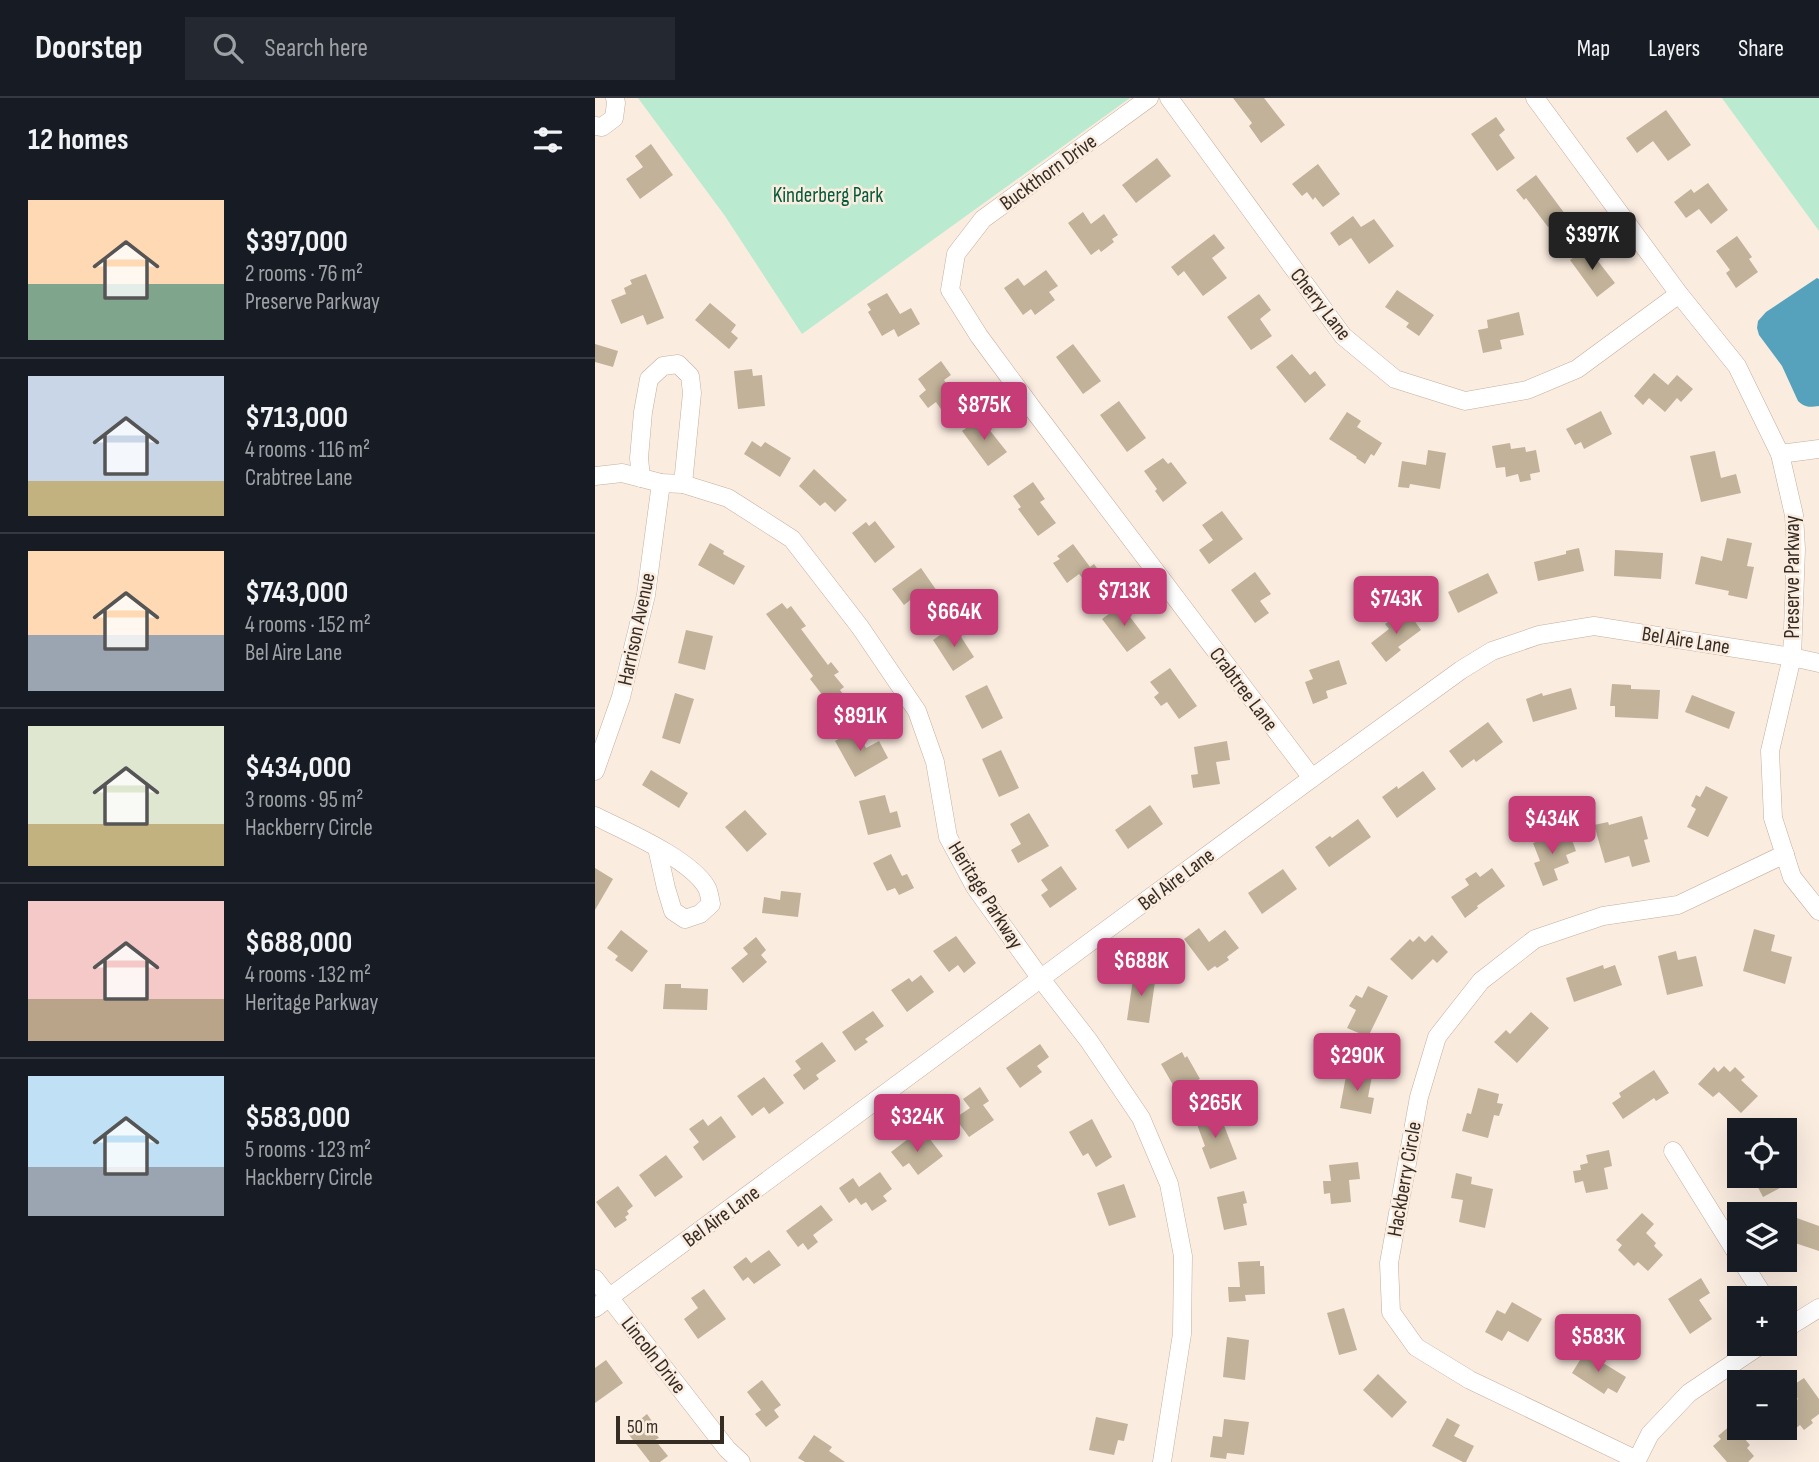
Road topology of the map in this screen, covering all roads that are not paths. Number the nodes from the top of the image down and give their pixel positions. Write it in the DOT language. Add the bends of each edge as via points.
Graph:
graph roads {
  1 [pos="615,98"];
  2 [pos="1149,98"];
  3 [pos="1170,98"];
  4 [pos="1535,98"];
  5 [pos="595,126"];
  6 [pos="956,254"];
  7 [pos="1679,294"];
  8 [pos="1819,449"];
  9 [pos="1780,454"];
  10 [pos="595,476"];
  11 [pos="641,478"];
  12 [pos="661,483"];
  13 [pos="683,484"];
  14 [pos="1792,657"];
  15 [pos="1819,663"];
  16 [pos="595,771"];
  17 [pos="1312,778"];
  18 [pos="595,816"];
  19 [pos="657,848"];
  20 [pos="1785,854"];
  21 [pos="1819,911"];
  22 [pos="1041,979"];
  23 [pos="1673,1151"];
  24 [pos="1727,1238"];
  25 [pos="595,1279"];
  26 [pos="602,1303"];
  27 [pos="1819,1308"];
  28 [pos="1797,1322"];
  29 [pos="1744,1356"];
  30 [pos="1636,1461"];
  31 [pos="741,1462"];
  32 [pos="1162,1462"];
  1 -- 5 [label="street" via="614,118 602,127"];
  2 -- 6 [label="street, Buckthorn Drive" via="983,219"];
  3 -- 7 [label="street, Cherry Lane" via="1343,336 1395,379 1465,401 1527,390 1577,369"];
  4 -- 7 [label="street, Preserve Parkway"];
  6 -- 17 [label="street, Crabtree Lane" via="950,290 979,336"];
  7 -- 9 [label="street, Preserve Parkway" via="1737,366"];
  8 -- 9 [label="street"];
  9 -- 14 [label="street, Preserve Parkway" via="1794,514"];
  10 -- 11 [label="street, Heritage Parkway" via="622,473"];
  11 -- 12 [label="street, Heritage Parkway"];
  11 -- 13 [label="street" via="640,446 649,379 663,366 678,364 690,376 692,393"];
  12 -- 13 [label="street, Heritage Parkway"];
  12 -- 16 [label="street, Harrison Avenue" via="646,595 621,697"];
  13 -- 22 [label="street, Heritage Parkway" via="728,498 792,539 860,627 917,711 935,762 948,836 975,887"];
  14 -- 15 [label="street, Bel Aire Lane"];
  14 -- 17 [label="street, Bel Aire Lane" via="1594,626 1539,635 1492,651 1461,670"];
  14 -- 20 [label="street, Preserve Parkway" via="1770,751 1773,818"];
  17 -- 22 [label="street, Bel Aire Lane"];
  18 -- 19 [label="street"];
  20 -- 21 [label="street, Preserve Parkway" via="1792,877"];
  20 -- 30 [label="street, Hackberry Circle" via="1678,905 1603,916 1535,939 1481,981 1437,1037 1419,1097 1389,1263 1391,1312 1416,1347 1470,1380"];
  22 -- 26 [label="street, Bel Aire Lane"];
  22 -- 32 [label="street, Heritage Parkway" via="1141,1118 1169,1184 1183,1256 1182,1334"];
  23 -- 24 [label="street"];
  25 -- 26 [label="street, Lincoln Drive"];
  26 -- 31 [label="street, Lincoln Drive"];
  27 -- 28 [label="street"];
  29 -- 30 [label="street" via="1689,1393 1650,1434"];
}
